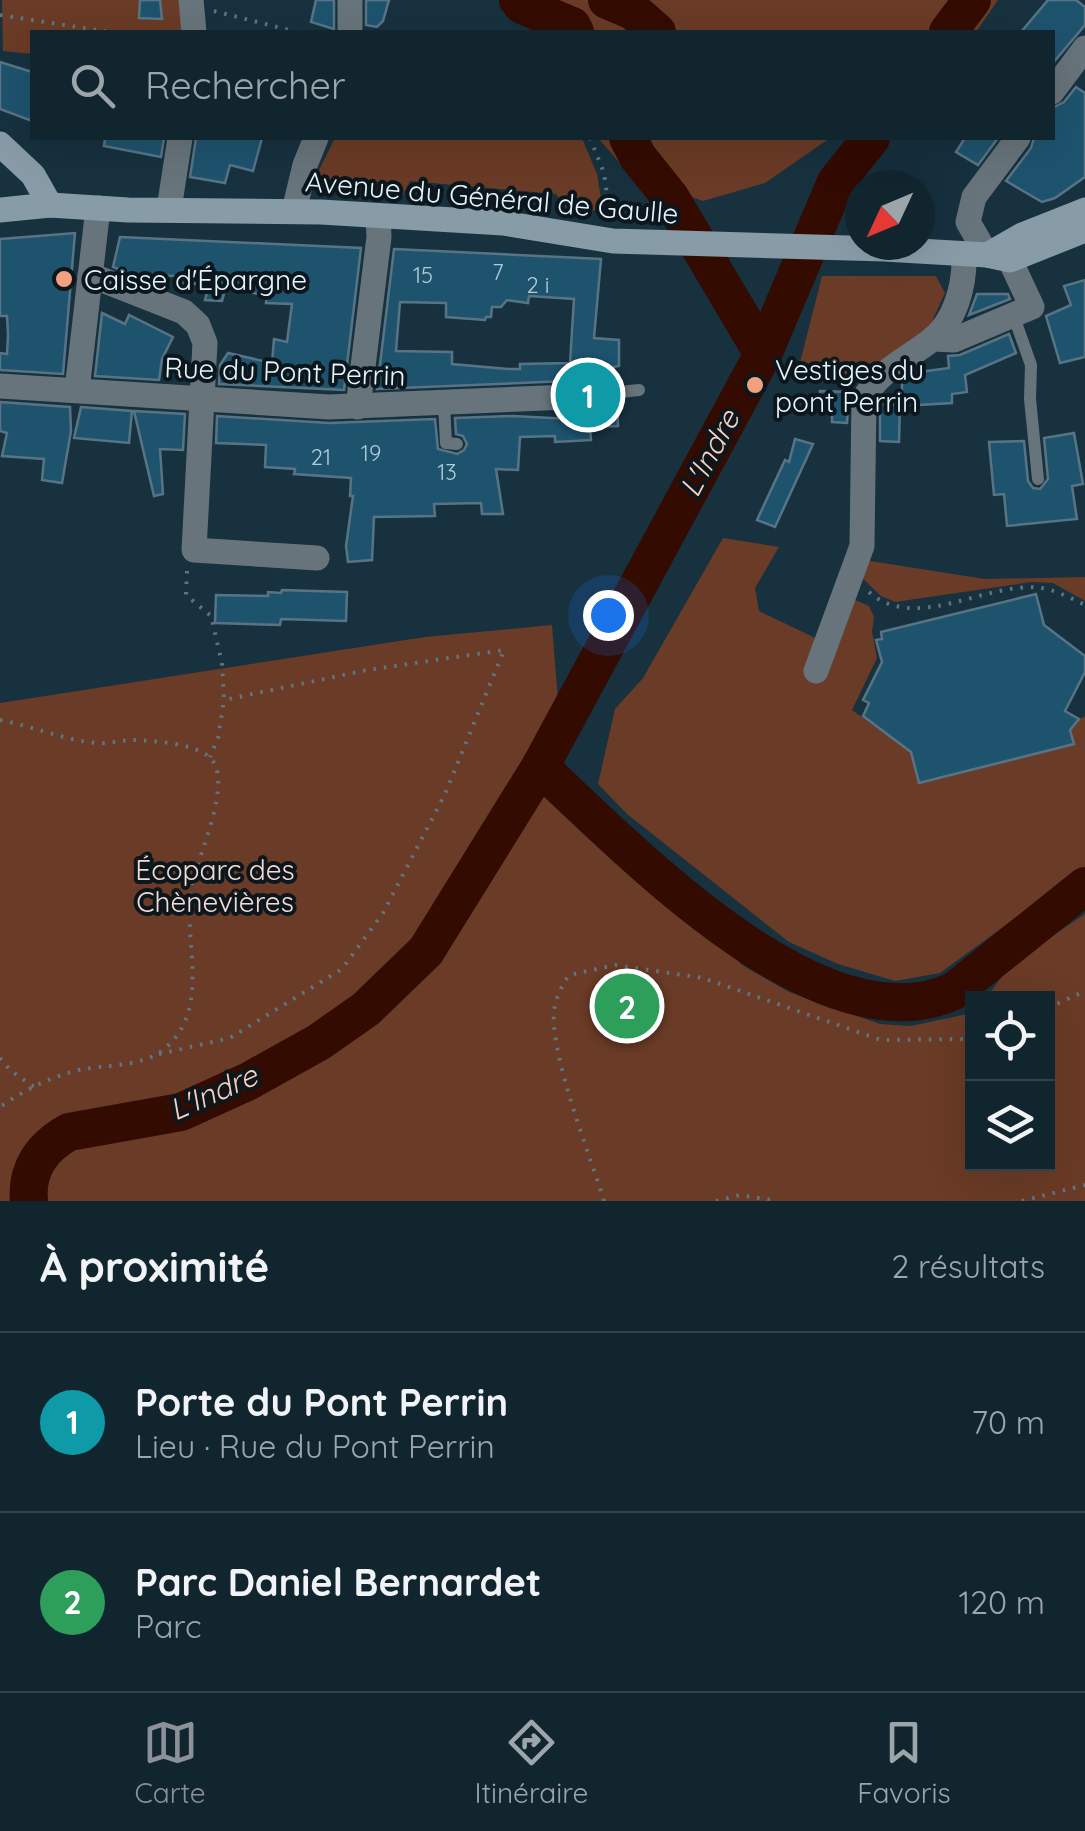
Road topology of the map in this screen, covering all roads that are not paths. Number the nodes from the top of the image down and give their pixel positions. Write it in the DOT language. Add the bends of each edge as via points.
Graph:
graph roads {
  1 [pos="350,0"];
  2 [pos="350,30"];
  3 [pos="1085,48"];
  4 [pos="1055,88"];
  5 [pos="180,140"];
  6 [pos="315,140"];
  7 [pos="1017,140"];
  8 [pos="0,144"];
  9 [pos="50,205"];
  10 [pos="98,208"];
  11 [pos="168,209"];
  12 [pos="0,210"];
  13 [pos="1085,210"];
  14 [pos="294,211"];
  15 [pos="378,216"];
  16 [pos="1085,230"];
  17 [pos="987,256"];
  18 [pos="90,275"];
  19 [pos="1014,317"];
  20 [pos="934,339"];
  21 [pos="0,386"];
  22 [pos="78,390"];
  23 [pos="639,390"];
  24 [pos="602,394"];
  25 [pos="571,397"];
  26 [pos="199,400"];
  27 [pos="444,404"];
  28 [pos="358,407"];
  29 [pos="457,444"];
  30 [pos="1038,479"];
  31 [pos="318,558"];
  32 [pos="816,671"];
  1 -- 2 [label="street"];
  3 -- 4 [label="street"];
  5 -- 11 [label="street"];
  6 -- 14 [label="street"];
  7 -- 17 [label="street" via="974,197 968,222"];
  8 -- 9 [label="main road" via="33,175"];
  9 -- 10 [label="main road, Avenue du Général de Gaulle"];
  9 -- 12 [label="main road, Avenue du Général de Gaulle"];
  10 -- 11 [label="main road, Avenue du Général de Gaulle"];
  10 -- 18 [label="street"];
  11 -- 14 [label="main road, Avenue du Général de Gaulle"];
  13 -- 17 [label="main road"];
  14 -- 15 [label="main road, Avenue du Général de Gaulle"];
  15 -- 17 [label="main road, Avenue du Général de Gaulle" via="503,224 613,241"];
  15 -- 28 [label="street"];
  16 -- 17 [label="main road"];
  17 -- 19 [label="street" via="1032,307"];
  17 -- 20 [label="street" via="964,273 953,312"];
  18 -- 22 [label="street"];
  18 -- 26 [label="street" via="184,312 198,325 205,343"];
  19 -- 20 [label="street" via="954,340"];
  19 -- 30 [label="lane" via="1031,366"];
  20 -- 32 [label="street" via="896,364 864,399 862,546"];
  21 -- 22 [label="street, Rue du Pont Perrin"];
  22 -- 26 [label="street, Rue du Pont Perrin"];
  23 -- 24 [label="lane"];
  25 -- 27 [label="street, Rue du Pont Perrin"];
  26 -- 28 [label="street, Rue du Pont Perrin"];
  26 -- 31 [label="street" via="194,550"];
  27 -- 28 [label="street, Rue du Pont Perrin"];
  27 -- 29 [label="lane" via="446,444"];
}
